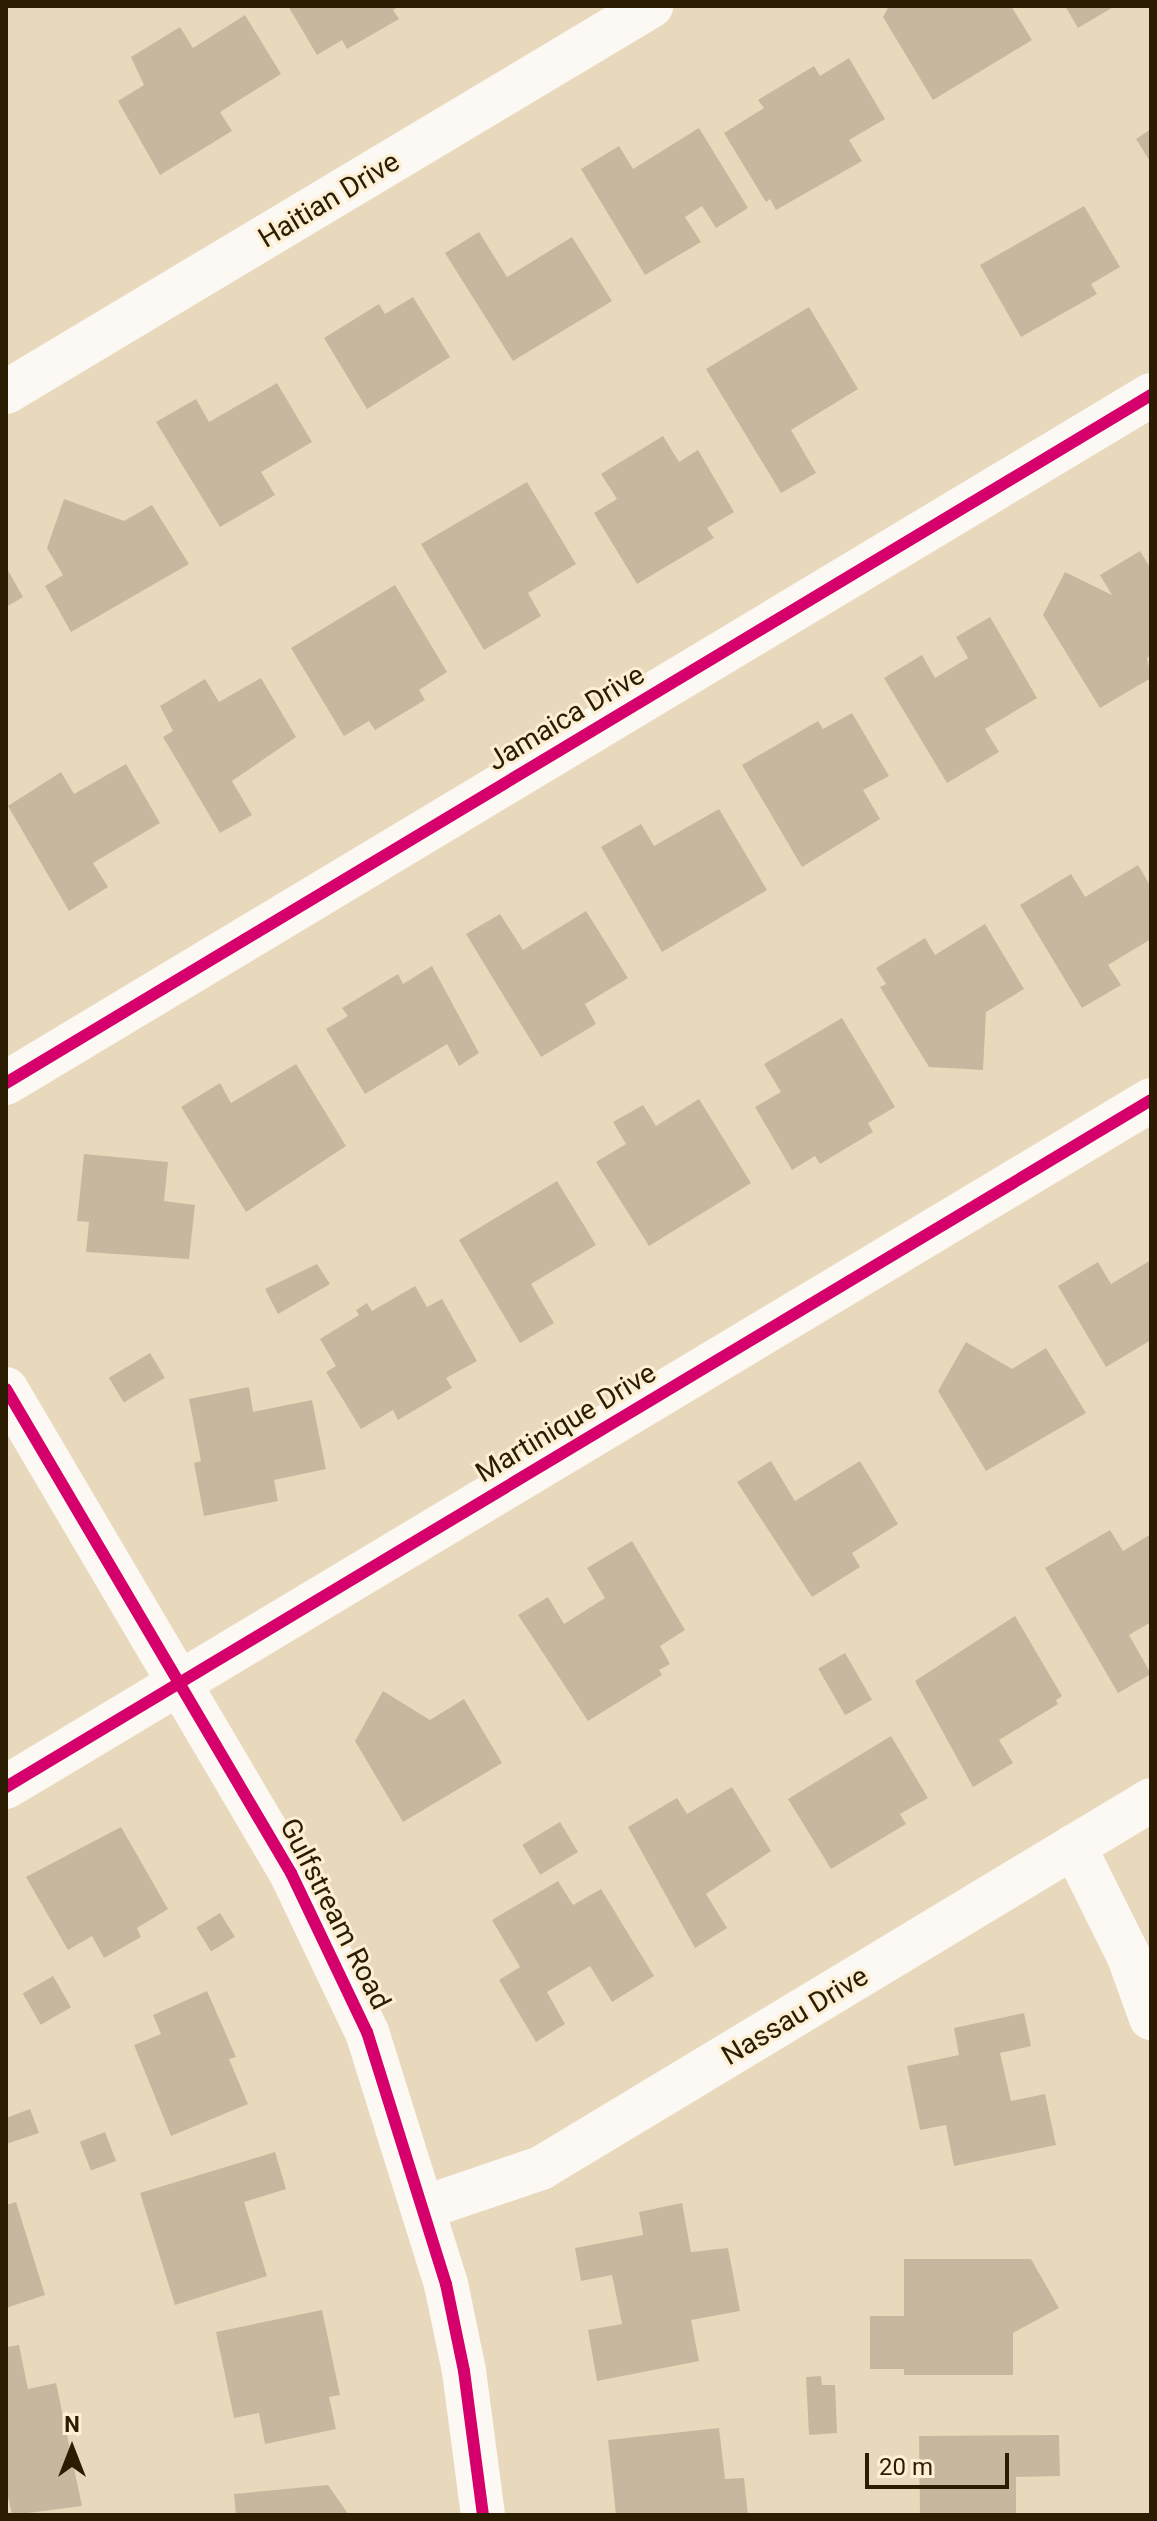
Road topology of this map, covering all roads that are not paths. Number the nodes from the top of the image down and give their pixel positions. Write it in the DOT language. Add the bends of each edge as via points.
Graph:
graph roads {
  1 [pos="651,6"];
  2 [pos="6,392"];
  3 [pos="1151,395"];
  4 [pos="6,1083"];
  5 [pos="1151,1100"];
  6 [pos="6,1389"];
  7 [pos="182,1682"];
  8 [pos="6,1787"];
  9 [pos="1151,1800"];
  10 [pos="1074,1846"];
  11 [pos="1151,2018"];
  12 [pos="426,2207"];
  13 [pos="483,2515"];
  1 -- 2 [label="street, Haitian Drive"];
  3 -- 4 [label="street, Jamaica Drive"];
  5 -- 7 [label="street, Martinique Drive"];
  6 -- 7 [label="street, Gulfstream Road"];
  7 -- 8 [label="street, Martinique Drive"];
  7 -- 12 [label="street, Gulfstream Road" via="333,1954 367,2032"];
  9 -- 10 [label="street, Nassau Drive"];
  10 -- 11 [label="street" via="1129,1957"];
  10 -- 12 [label="street, Nassau Drive" via="541,2168"];
  12 -- 13 [label="street, Gulfstream Road" via="464,2371"];
}
